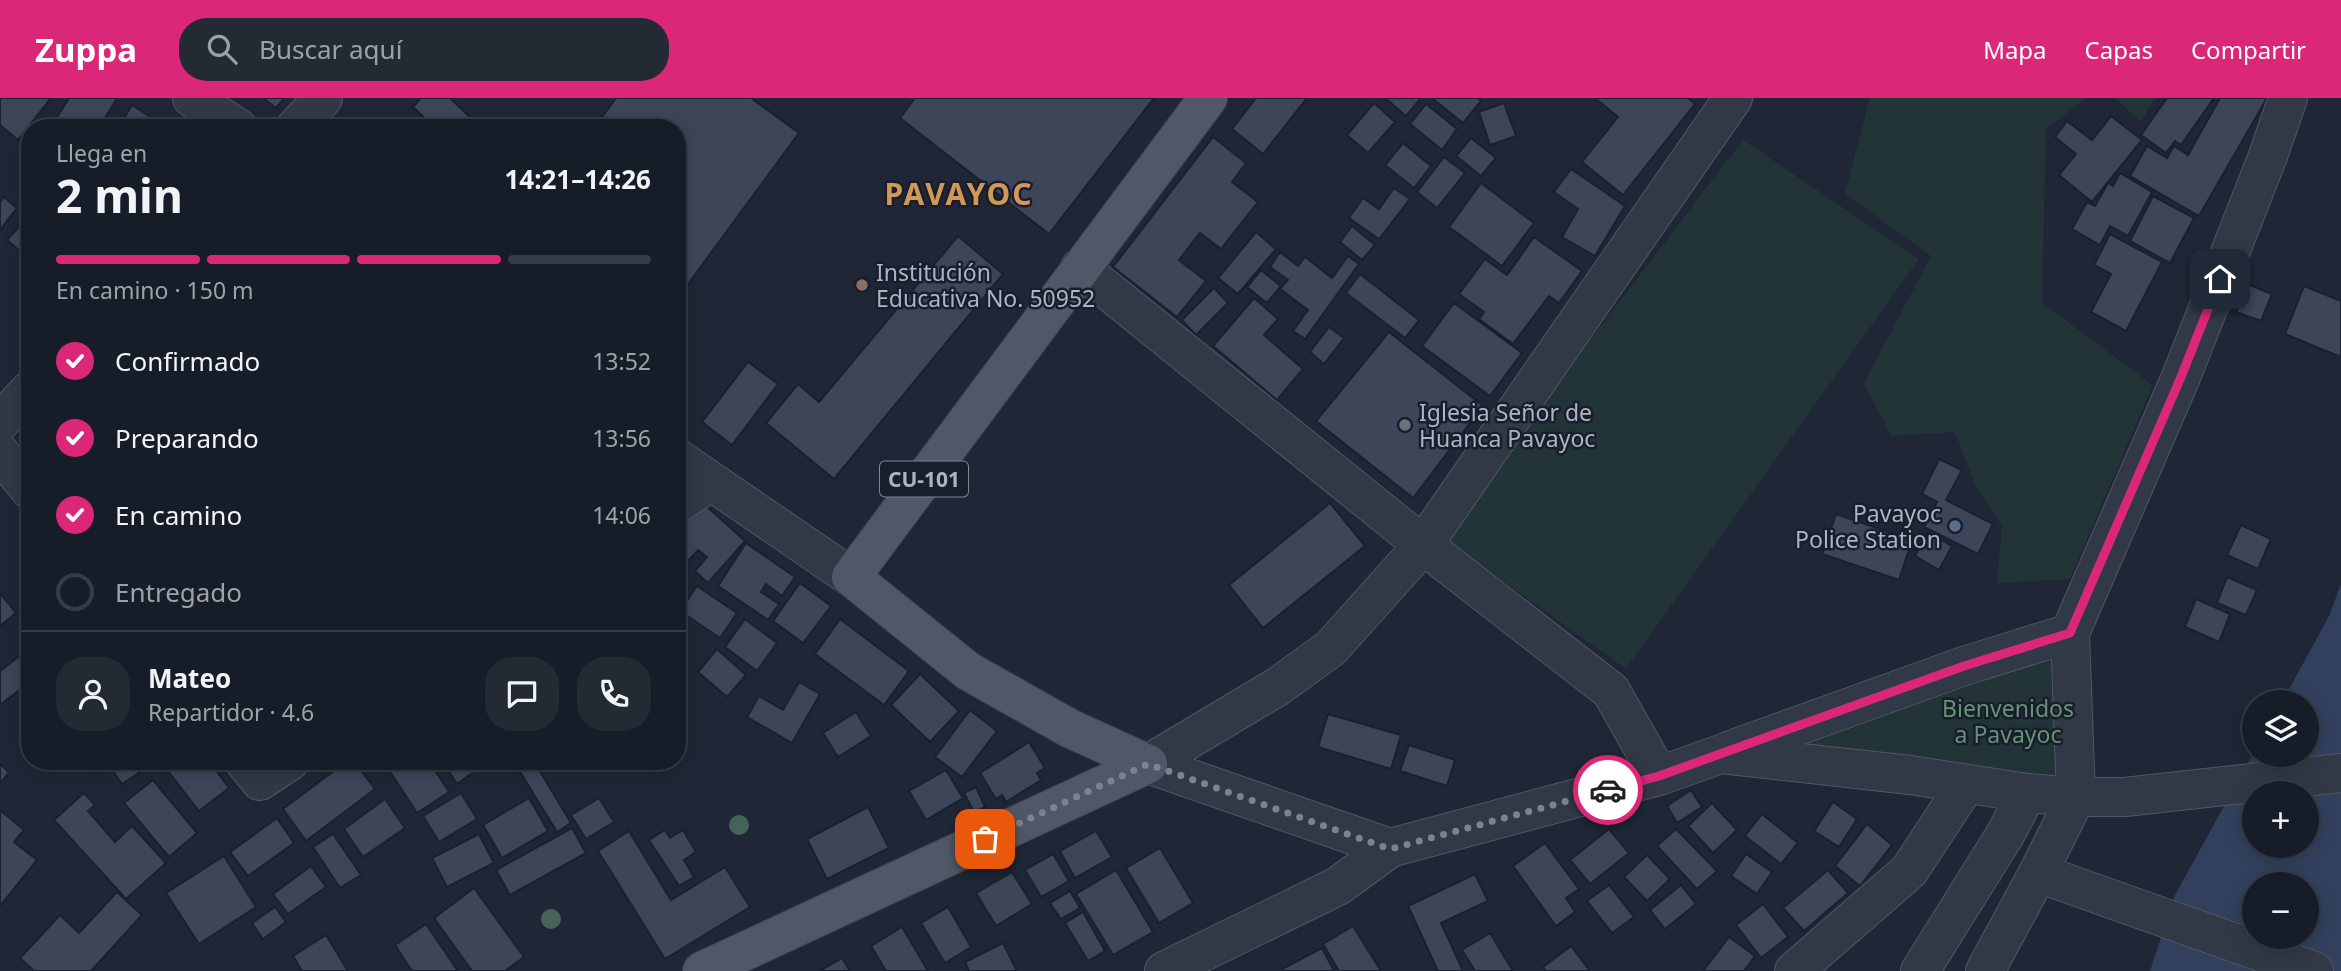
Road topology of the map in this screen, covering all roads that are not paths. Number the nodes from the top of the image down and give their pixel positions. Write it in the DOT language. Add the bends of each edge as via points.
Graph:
graph roads {
  1 [pos="192,98"];
  2 [pos="323,98"];
  3 [pos="1208,98"];
  4 [pos="1732,98"];
  5 [pos="2288,98"];
  6 [pos="224,119"];
  7 [pos="303,119"];
  8 [pos="1080,268"];
  9 [pos="21,400"];
  10 [pos="0,422"];
  11 [pos="0,453"];
  12 [pos="686,465"];
  13 [pos="21,479"];
  14 [pos="710,482"];
  15 [pos="686,497"];
  16 [pos="1423,545"];
  17 [pos="851,577"];
  18 [pos="2070,633"];
  19 [pos="1721,754"];
  20 [pos="1148,764"];
  21 [pos="251,770"];
  22 [pos="276,770"];
  23 [pos="2341,773"];
  24 [pos="1659,776"];
  25 [pos="1966,784"];
  26 [pos="2027,793"];
  27 [pos="2076,797"];
  28 [pos="1390,849"];
  29 [pos="2038,873"];
  30 [pos="702,971"];
  31 [pos="1164,971"];
  32 [pos="1794,971"];
  33 [pos="1920,971"];
  34 [pos="1984,971"];
  35 [pos="2314,971"];
  1 -- 6 [label="street"];
  2 -- 7 [label="street"];
  3 -- 8 [label="main road, CU-101"];
  4 -- 16 [label="street"];
  5 -- 18 [label="street" via="2181,377"];
  8 -- 16 [label="street"];
  8 -- 17 [label="main road, CU-101"];
  9 -- 10 [label="street"];
  11 -- 13 [label="street"];
  12 -- 14 [label="street"];
  14 -- 15 [label="street"];
  14 -- 17 [label="street"];
  16 -- 20 [label="street" via="1331,648 1277,687"];
  16 -- 24 [label="street" via="1611,691"];
  17 -- 20 [label="main road" via="968,671 1069,728"];
  18 -- 19 [label="street" via="1964,666"];
  18 -- 27 [label="street"];
  19 -- 24 [label="street"];
  19 -- 25 [label="street"];
  20 -- 28 [label="street"];
  20 -- 30 [label="main road"];
  21 -- 22 [label="street" via="260,781"];
  23 -- 27 [label="street" via="2125,797"];
  24 -- 28 [label="street"];
  25 -- 26 [label="street"];
  25 -- 32 [label="street" via="1909,871"];
  26 -- 27 [label="street"];
  26 -- 33 [label="street"];
  27 -- 29 [label="street"];
  28 -- 31 [label="street" via="1338,886"];
  29 -- 34 [label="street"];
  29 -- 35 [label="street"];
}
